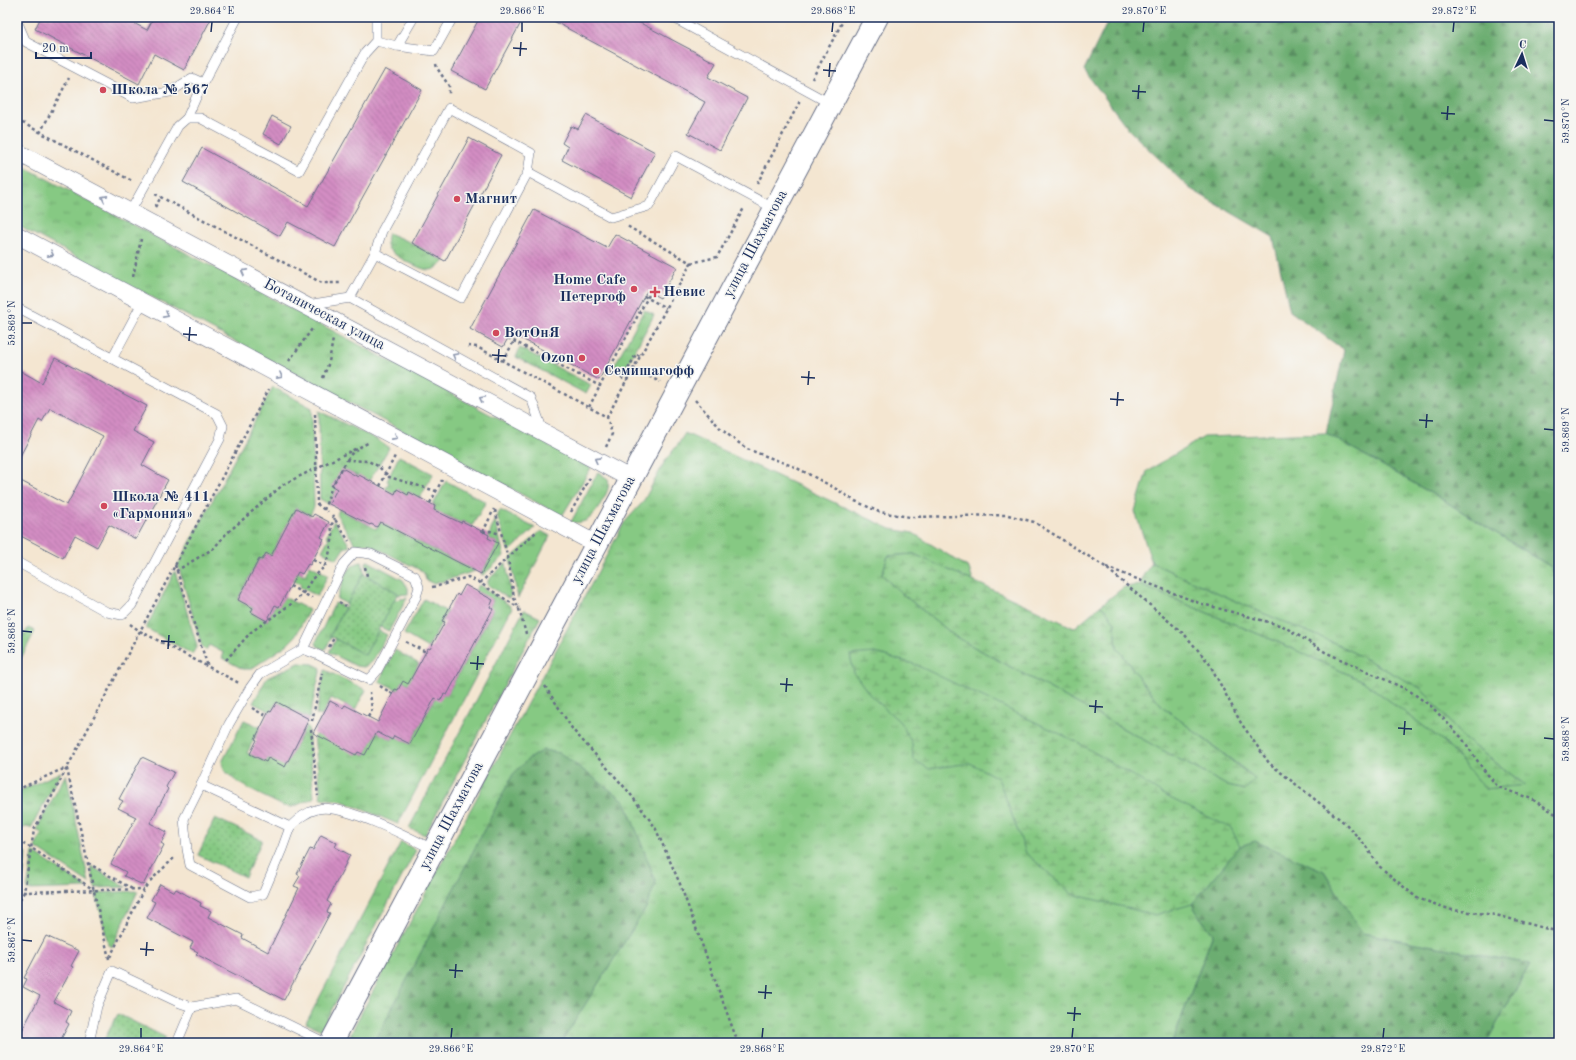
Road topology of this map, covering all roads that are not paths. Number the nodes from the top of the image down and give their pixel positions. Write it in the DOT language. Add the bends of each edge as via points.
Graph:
graph roads {
  1 [pos="238,17"];
  2 [pos="376,17"];
  3 [pos="414,17"];
  4 [pos="452,17"];
  5 [pos="672,17"];
  6 [pos="877,17"];
  7 [pos="17,21"];
  8 [pos="376,41"];
  9 [pos="397,46"];
  10 [pos="203,84"];
  11 [pos="831,104"];
  12 [pos="187,118"];
  13 [pos="17,152"];
  14 [pos="528,172"];
  15 [pos="775,209"];
  16 [pos="130,212"];
  17 [pos="17,235"];
  18 [pos="375,253"];
  19 [pos="350,298"];
  20 [pos="142,303"];
  21 [pos="306,305"];
  22 [pos="17,309"];
  23 [pos="112,358"];
  24 [pos="543,432"];
  25 [pos="631,479"];
  26 [pos="596,544"];
  27 [pos="17,562"];
  28 [pos="303,649"];
  29 [pos="201,785"];
  30 [pos="290,827"];
  31 [pos="434,850"];
  32 [pos="192,1007"];
  33 [pos="89,1043"];
  34 [pos="177,1043"];
  35 [pos="326,1043"];
  36 [pos="331,1043"];
  1 -- 10 [label="lane"];
  2 -- 8 [label="lane"];
  3 -- 9 [label="lane"];
  4 -- 9 [label="lane" via="434,50"];
  5 -- 11 [label="lane"];
  6 -- 11 [label="street, улица Шахматова"];
  7 -- 10 [label="lane" via="26,42 133,98 170,92 192,78"];
  8 -- 9 [label="lane"];
  8 -- 12 [label="lane" via="365,53 299,171 200,118"];
  10 -- 12 [label="lane"];
  11 -- 15 [label="street, улица Шахматова"];
  12 -- 16 [label="lane" via="178,126"];
  16 -- 13 [label="street, Ботаническая улица, one-way"];
  14 -- 15 [label="lane" via="611,217 648,206 676,156"];
  14 -- 18 [label="lane" via="461,298"];
  14 -- 18 [label="lane" via="531,153 449,108 382,231"];
  15 -- 25 [label="street, улица Шахматова"];
  21 -- 16 [label="street, Ботаническая улица, one-way"];
  17 -- 20 [label="street, one-way"];
  18 -- 19 [label="lane"];
  19 -- 21 [label="lane"];
  24 -- 19 [label="lane, one-way" via="531,398"];
  20 -- 23 [label="lane"];
  20 -- 26 [label="street, one-way"];
  24 -- 21 [label="street, Ботаническая улица, one-way"];
  22 -- 23 [label="lane"];
  23 -- 27 [label="lane" via="217,414 224,426 220,439 132,606 122,615 107,612"];
  25 -- 24 [label="street, Ботаническая улица, one-way"];
  25 -- 26 [label="street, улица Шахматова"];
  26 -- 31 [label="street, улица Шахматова"];
  28 -- 28 [label="lane" via="369,680 416,597 419,587 415,576 371,554 355,552 344,564"];
  28 -- 29 [label="lane" via="260,674 229,724"];
  29 -- 30 [label="lane"];
  29 -- 30 [label="lane" via="184,820 190,865 250,897 262,894"];
  30 -- 31 [label="lane" via="303,814 320,808 340,809"];
  31 -- 36 [label="street, улица Шахматова"];
  32 -- 33 [label="lane" via="112,971 97,1006"];
  32 -- 34 [label="lane"];
  32 -- 35 [label="lane" via="236,999"];
}
